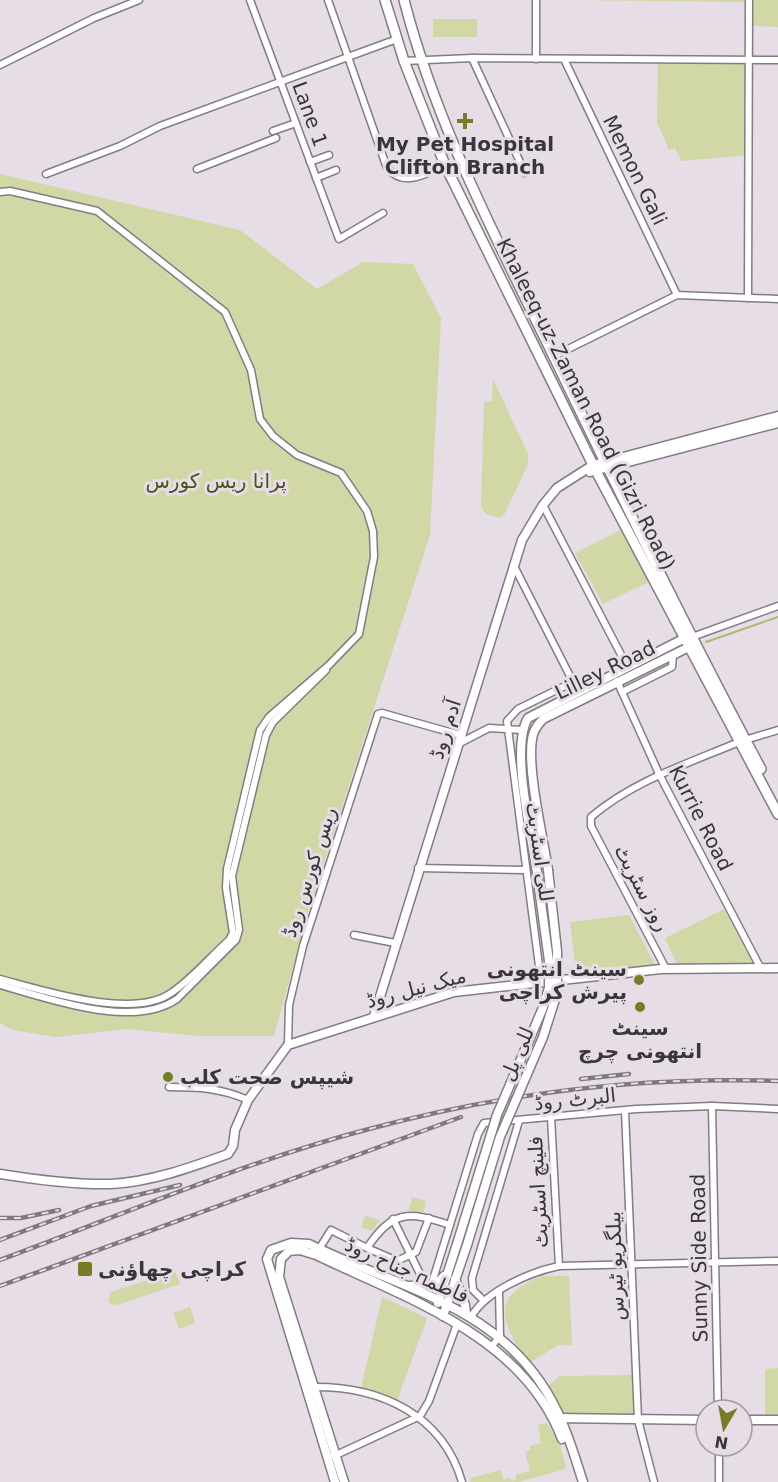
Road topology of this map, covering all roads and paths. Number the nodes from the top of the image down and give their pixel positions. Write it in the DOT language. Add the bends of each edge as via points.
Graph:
graph roads {
  1 [pos="138,0"];
  2 [pos="250,0"];
  3 [pos="327,0"];
  4 [pos="385,0"];
  5 [pos="404,0"];
  6 [pos="536,0"];
  7 [pos="749,0"];
  8 [pos="397,39"];
  9 [pos="347,57"];
  10 [pos="472,58"];
  11 [pos="419,59"];
  12 [pos="536,59"];
  13 [pos="564,59"];
  14 [pos="748,60"];
  15 [pos="778,60"];
  16 [pos="404,61"];
  17 [pos="0,65"];
  18 [pos="280,82"];
  19 [pos="296,123"];
  20 [pos="329,155"];
  21 [pos="310,162"];
  22 [pos="445,165"];
  23 [pos="197,168"];
  24 [pos="336,170"];
  25 [pos="525,173"];
  26 [pos="46,174"];
  27 [pos="316,178"];
  28 [pos="0,192"];
  29 [pos="383,213"];
  30 [pos="516,278"];
  31 [pos="505,285"];
  32 [pos="677,295"];
  33 [pos="748,298"];
  34 [pos="778,299"];
  35 [pos="554,356"];
  36 [pos="778,416"];
  37 [pos="778,423"];
  38 [pos="605,465"];
  39 [pos="595,468"];
  40 [pos="543,505"];
  41 [pos="514,566"];
  42 [pos="778,606"];
  43 [pos="680,627"];
  44 [pos="690,640"];
  45 [pos="670,651"];
  46 [pos="329,665"];
  47 [pos="628,668"];
  48 [pos="617,681"];
  49 [pos="622,692"];
  50 [pos="464,722"];
  51 [pos="507,728"];
  52 [pos="778,729"];
  53 [pos="522,730"];
  54 [pos="478,732"];
  55 [pos="534,732"];
  56 [pos="460,735"];
  57 [pos="742,741"];
  58 [pos="456,745"];
  59 [pos="759,770"];
  60 [pos="660,776"];
  61 [pos="778,801"];
  62 [pos="778,814"];
  63 [pos="418,868"];
  64 [pos="525,870"];
  65 [pos="354,935"];
  66 [pos="395,943"];
  67 [pos="760,967"];
  68 [pos="778,968"];
  69 [pos="666,969"];
  70 [pos="0,979"];
  71 [pos="541,981"];
  72 [pos="0,985"];
  73 [pos="374,1016"];
  74 [pos="288,1045"];
  75 [pos="169,1087"];
  76 [pos="248,1100"];
  77 [pos="712,1106"];
  78 [pos="778,1109"];
  79 [pos="625,1111"];
  80 [pos="551,1117"];
  81 [pos="519,1121"];
  82 [pos="0,1174"];
  83 [pos="429,1218"];
  84 [pos="393,1219"];
  85 [pos="450,1225"];
  86 [pos="463,1243"];
  87 [pos="367,1248"];
  88 [pos="319,1249"];
  89 [pos="455,1252"];
  90 [pos="410,1255"];
  91 [pos="715,1261"];
  92 [pos="778,1261"];
  93 [pos="631,1263"];
  94 [pos="558,1266"];
  95 [pos="455,1279"];
  96 [pos="404,1286"];
  97 [pos="428,1286"];
  98 [pos="499,1292"];
  99 [pos="443,1301"];
  100 [pos="484,1301"];
  101 [pos="438,1314"];
  102 [pos="468,1316"];
  103 [pos="457,1324"];
  104 [pos="500,1336"];
  105 [pos="492,1346"];
  106 [pos="316,1387"];
  107 [pos="718,1398"];
  108 [pos="420,1416"];
  109 [pos="557,1418"];
  110 [pos="638,1420"];
  111 [pos="694,1420"];
  112 [pos="754,1420"];
  113 [pos="778,1420"];
  114 [pos="332,1457"];
  115 [pos="719,1458"];
  116 [pos="335,1482"];
  117 [pos="344,1482"];
  118 [pos="462,1482"];
  119 [pos="578,1482"];
  120 [pos="583,1482"];
  121 [pos="654,1482"];
  122 [pos="719,1482"];
  1 -- 17 [label="street"];
  2 -- 18 [label="street, Lane 1"];
  3 -- 9 [label="street"];
  4 -- 8 [label="main road, Khaleeq-uz-Zaman Road (Gizri Road)"];
  5 -- 11 [label="main road, Khaleeq-uz-Zaman Road (Gizri Road)"];
  6 -- 12 [label="street"];
  7 -- 14 [label="street"];
  8 -- 9 [label="street"];
  8 -- 16 [label="main road, Khaleeq-uz-Zaman Road (Gizri Road)"];
  9 -- 18 [label="street"];
  9 -- 22 [label="street" via="387,168 393,175 405,179 419,177"];
  10 -- 11 [label="street"];
  10 -- 12 [label="street"];
  10 -- 25 [label="street"];
  11 -- 16 [label="street"];
  11 -- 30 [label="main road, Khaleeq-uz-Zaman Road (Gizri Road)" via="476,198"];
  12 -- 13 [label="street"];
  13 -- 14 [label="street"];
  13 -- 32 [label="street, Memon Gali"];
  14 -- 15 [label="street"];
  14 -- 33 [label="street"];
  16 -- 22 [label="main road, Khaleeq-uz-Zaman Road (Gizri Road)"];
  18 -- 19 [label="street, Lane 1"];
  18 -- 26 [label="street"];
  19 -- 21 [label="street, Lane 1"];
  19 -- 23 [label="street"];
  20 -- 21 [label="street"];
  21 -- 27 [label="street, Lane 1"];
  22 -- 31 [label="main road, Khaleeq-uz-Zaman Road (Gizri Road)"];
  24 -- 27 [label="street"];
  27 -- 29 [label="street, Lane 1" via="339,239"];
  28 -- 46 [label="street" via="97,212 225,312 251,370 260,419 273,436 297,455 341,473 367,511 374,557 359,634"];
  30 -- 31 [label="main road"];
  30 -- 35 [label="main road, Khaleeq-uz-Zaman Road (Gizri Road)"];
  31 -- 39 [label="main road, Khaleeq-uz-Zaman Road (Gizri Road)"];
  32 -- 33 [label="street"];
  32 -- 35 [label="street"];
  33 -- 34 [label="street"];
  35 -- 38 [label="main road, Khaleeq-uz-Zaman Road (Gizri Road)"];
  36 -- 38 [label="main road"];
  37 -- 38 [label="main road"];
  38 -- 39 [label="main road, آدم روڈ"];
  38 -- 44 [label="main road, Khaleeq-uz-Zaman Road (Gizri Road)"];
  39 -- 40 [label="main road, آدم روڈ" via="557,488"];
  39 -- 43 [label="main road, Khaleeq-uz-Zaman Road (Gizri Road)"];
  40 -- 41 [label="main road, آدم روڈ" via="522,540"];
  40 -- 47 [label="street"];
  41 -- 50 [label="main road, آدم روڈ"];
  41 -- 51 [label="street" via="573,682 512,713"];
  42 -- 44 [label="street, Lilley Road"];
  43 -- 44 [label="main road, Khaleeq-uz-Zaman Road (Gizri Road)"];
  43 -- 45 [label="main road"];
  44 -- 45 [label="main road, Lilley Road"];
  44 -- 57 [label="main road, Khaleeq-uz-Zaman Road (Gizri Road)"];
  45 -- 47 [label="main road, Lilley Road"];
  45 -- 48 [label="main road, Lilley Road"];
  45 -- 49 [label="street" via="672,667"];
  46 -- 70 [label="street" via="269,717 260,730 227,869 225,888 233,933 229,940 170,994 152,1001 96,1002"];
  46 -- 72 [label="street" via="273,722 266,735 232,876 239,930 236,940 177,999 144,1010 111,1012"];
  47 -- 53 [label="main road, Lilley Road" via="535,712"];
  48 -- 49 [label="street, Kurrie Road"];
  48 -- 55 [label="main road, Lilley Road" via="543,719"];
  49 -- 60 [label="street, Kurrie Road"];
  50 -- 54 [label="street"];
  50 -- 56 [label="main road, آدم روڈ"];
  51 -- 53 [label="street"];
  51 -- 54 [label="street"];
  51 -- 64 [label="street, للی اسٹریٹ"];
  52 -- 57 [label="street"];
  53 -- 86 [label="main road, للی پل, bridge" via="520,759 549,961 549,988 497,1114"];
  54 -- 58 [label="street"];
  55 -- 86 [label="main road, للی پل, bridge" via="532,763 557,951 557,993"];
  56 -- 58 [label="main road, آدم روڈ"];
  56 -- 74 [label="street, ریس کورس روڈ" via="379,713 303,946 289,1005"];
  57 -- 59 [label="main road, Khaleeq-uz-Zaman Road (Gizri Road)"];
  57 -- 60 [label="street"];
  58 -- 63 [label="main road, آدم روڈ"];
  59 -- 61 [label="main road, Khaleeq-uz-Zaman Road (Gizri Road)"];
  59 -- 62 [label="main road, Khaleeq-uz-Zaman Road (Gizri Road)"];
  60 -- 67 [label="street, Kurrie Road"];
  60 -- 69 [label="street, روز سٹریٹ" via="603,807 590,822"];
  63 -- 64 [label="street"];
  63 -- 66 [label="main road, آدم روڈ"];
  64 -- 71 [label="street, للی اسٹریٹ"];
  65 -- 66 [label="street"];
  66 -- 73 [label="main road, آدم روڈ"];
  67 -- 68 [label="main road, میک نیل روڈ"];
  67 -- 69 [label="main road, میک نیل روڈ"];
  69 -- 71 [label="main road, میک نیل روڈ"];
  71 -- 73 [label="main road, میک نیل روڈ" via="454,992"];
  73 -- 74 [label="main road, میک نیل روڈ"];
  74 -- 76 [label="main road"];
  75 -- 76 [label="street" via="217,1089"];
  76 -- 82 [label="main road" via="228,1154 201,1164 113,1184 66,1183"];
  77 -- 78 [label="street, البرٹ روڈ"];
  77 -- 79 [label="street, البرٹ روڈ"];
  77 -- 91 [label="street, Sunny Side Road"];
  79 -- 80 [label="street, البرٹ روڈ"];
  79 -- 93 [label="street, بیلگریو ٹیرس"];
  80 -- 81 [label="street, البرٹ روڈ"];
  80 -- 94 [label="street, فلینچ اسٹریٹ"];
  81 -- 85 [label="street" via="482,1125"];
  81 -- 100 [label="street, البرٹ روڈ" via="472,1278 475,1293"];
  83 -- 84 [label="street" via="411,1215"];
  83 -- 85 [label="street"];
  83 -- 90 [label="street" via="417,1249"];
  84 -- 87 [label="street" via="378,1231"];
  84 -- 90 [label="street"];
  85 -- 97 [label="street"];
  86 -- 89 [label="main road"];
  86 -- 95 [label="main road"];
  87 -- 88 [label="street" via="332,1230"];
  87 -- 90 [label="street" via="397,1261"];
  88 -- 96 [label="main road, فاطمہ جناح روڈ"];
  88 -- 114 [label="main road, فاطمہ جناح روڈ" via="291,1243 271,1250 267,1256"];
  89 -- 97 [label="main road" via="441,1281"];
  89 -- 99 [label="main road"];
  90 -- 97 [label="street"];
  91 -- 92 [label="street"];
  91 -- 93 [label="street"];
  91 -- 107 [label="street, Sunny Side Road"];
  93 -- 94 [label="street"];
  93 -- 110 [label="street, بیلگریو ٹیرس"];
  94 -- 98 [label="street" via="531,1272"];
  95 -- 99 [label="main road"];
  95 -- 102 [label="main road"];
  96 -- 97 [label="main road"];
  96 -- 99 [label="main road, فاطمہ جناح روڈ"];
  98 -- 100 [label="street"];
  98 -- 104 [label="street"];
  99 -- 101 [label="main road"];
  99 -- 102 [label="main road, فاطمہ جناح روڈ"];
  100 -- 102 [label="street"];
  101 -- 103 [label="main road, فاطمہ جناح روڈ"];
  101 -- 106 [label="main road, فاطمہ جناح روڈ" via="306,1251 289,1251 282,1257 279,1276"];
  102 -- 104 [label="main road, فاطمہ جناح روڈ"];
  103 -- 105 [label="main road, فاطمہ جناح روڈ"];
  103 -- 108 [label="street"];
  104 -- 105 [label="street"];
  104 -- 109 [label="main road, فاطمہ جناح روڈ" via="543,1387"];
  105 -- 109 [label="main road, فاطمہ جناح روڈ"];
  106 -- 108 [label="street" via="360,1392"];
  106 -- 114 [label="main road"];
  108 -- 114 [label="street"];
  108 -- 118 [label="street" via="440,1436"];
  109 -- 110 [label="main road"];
  109 -- 119 [label="main road, فاطمہ جناح روڈ"];
  109 -- 120 [label="main road, فاطمہ جناح روڈ"];
  110 -- 111 [label="main road"];
  110 -- 121 [label="street, بیلگریو ٹیرس"];
  112 -- 113 [label="main road"];
  114 -- 116 [label="main road"];
  114 -- 117 [label="main road"];
  115 -- 122 [label="street"];
}
